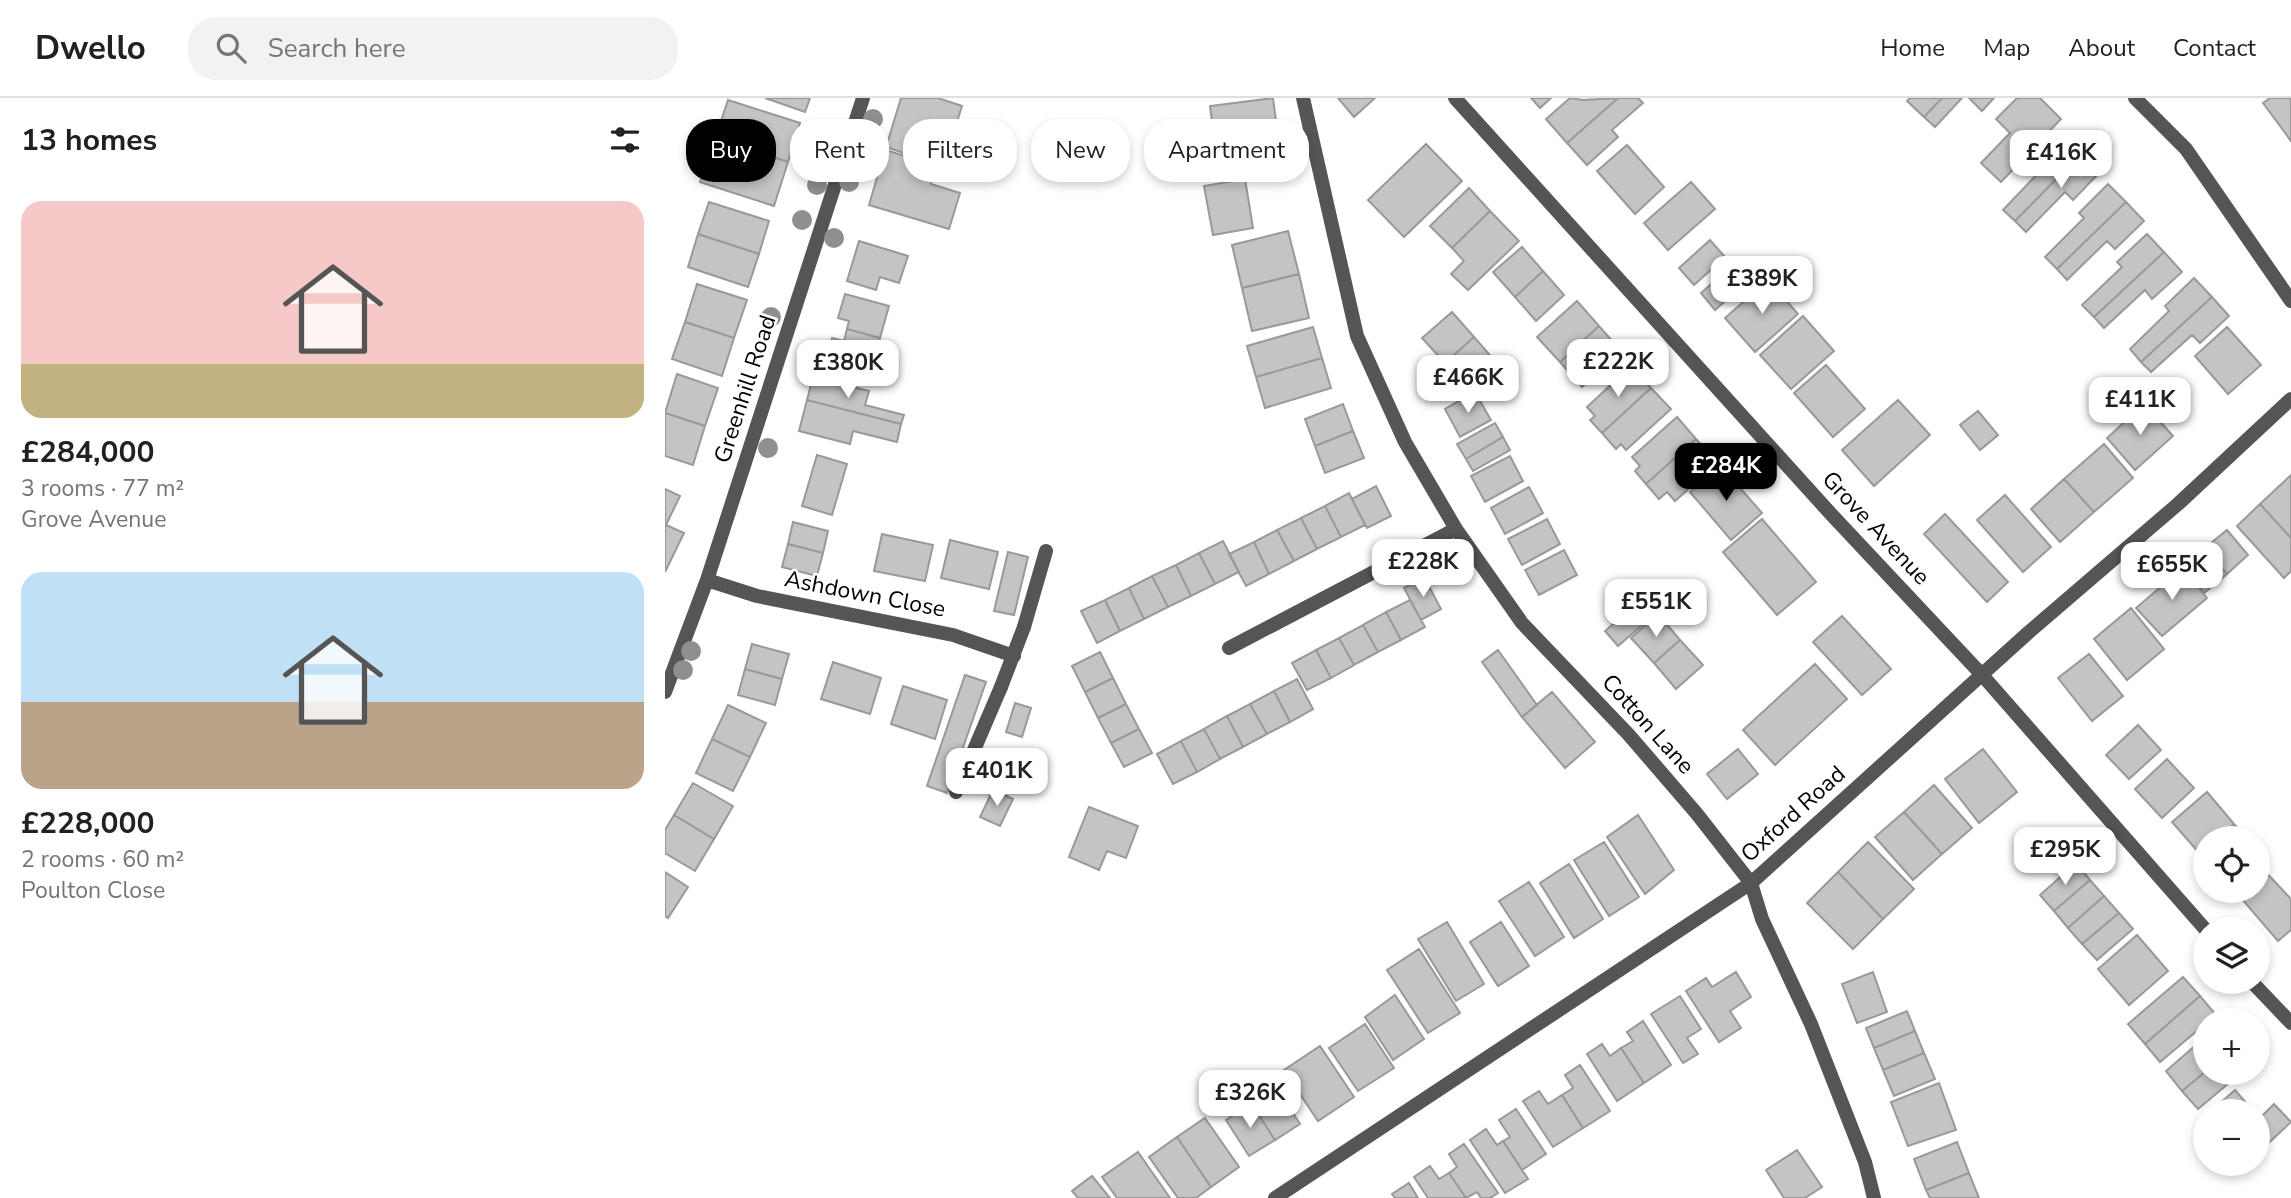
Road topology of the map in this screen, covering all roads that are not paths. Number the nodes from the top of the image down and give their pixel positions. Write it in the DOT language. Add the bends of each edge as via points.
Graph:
graph roads {
  1 [pos="863,98"];
  2 [pos="1303,98"];
  3 [pos="1455,98"];
  4 [pos="2135,98"];
  5 [pos="2291,301"];
  6 [pos="2291,399"];
  7 [pos="1456,529"];
  8 [pos="1046,551"];
  9 [pos="707,580"];
  10 [pos="1229,648"];
  11 [pos="1014,656"];
  12 [pos="1983,676"];
  13 [pos="665,692"];
  14 [pos="956,792"];
  15 [pos="1751,883"];
  16 [pos="2194,917"];
  17 [pos="2263,994"];
  18 [pos="2291,1023"];
  19 [pos="1275,1198"];
  20 [pos="1874,1198"];
  1 -- 9 [label="street, Greenhill Road"];
  2 -- 7 [label="street, Cotton Lane" via="1357,336 1405,442"];
  3 -- 12 [label="street, Grove Avenue"];
  4 -- 5 [label="street" via="2186,149"];
  6 -- 12 [label="street, Oxford Road"];
  7 -- 10 [label="street"];
  7 -- 15 [label="street, Cotton Lane" via="1523,623 1629,735"];
  8 -- 11 [label="street"];
  9 -- 11 [label="street, Ashdown Close" via="757,596 953,635"];
  9 -- 13 [label="street, Greenhill Road"];
  11 -- 14 [label="street"];
  12 -- 15 [label="street, Oxford Road"];
  12 -- 16 [label="street, Grove Avenue"];
  15 -- 19 [label="street, Oxford Road"];
  15 -- 20 [label="street, Cotton Lane" via="1860,1149"];
  17 -- 18 [label="street"];
}
